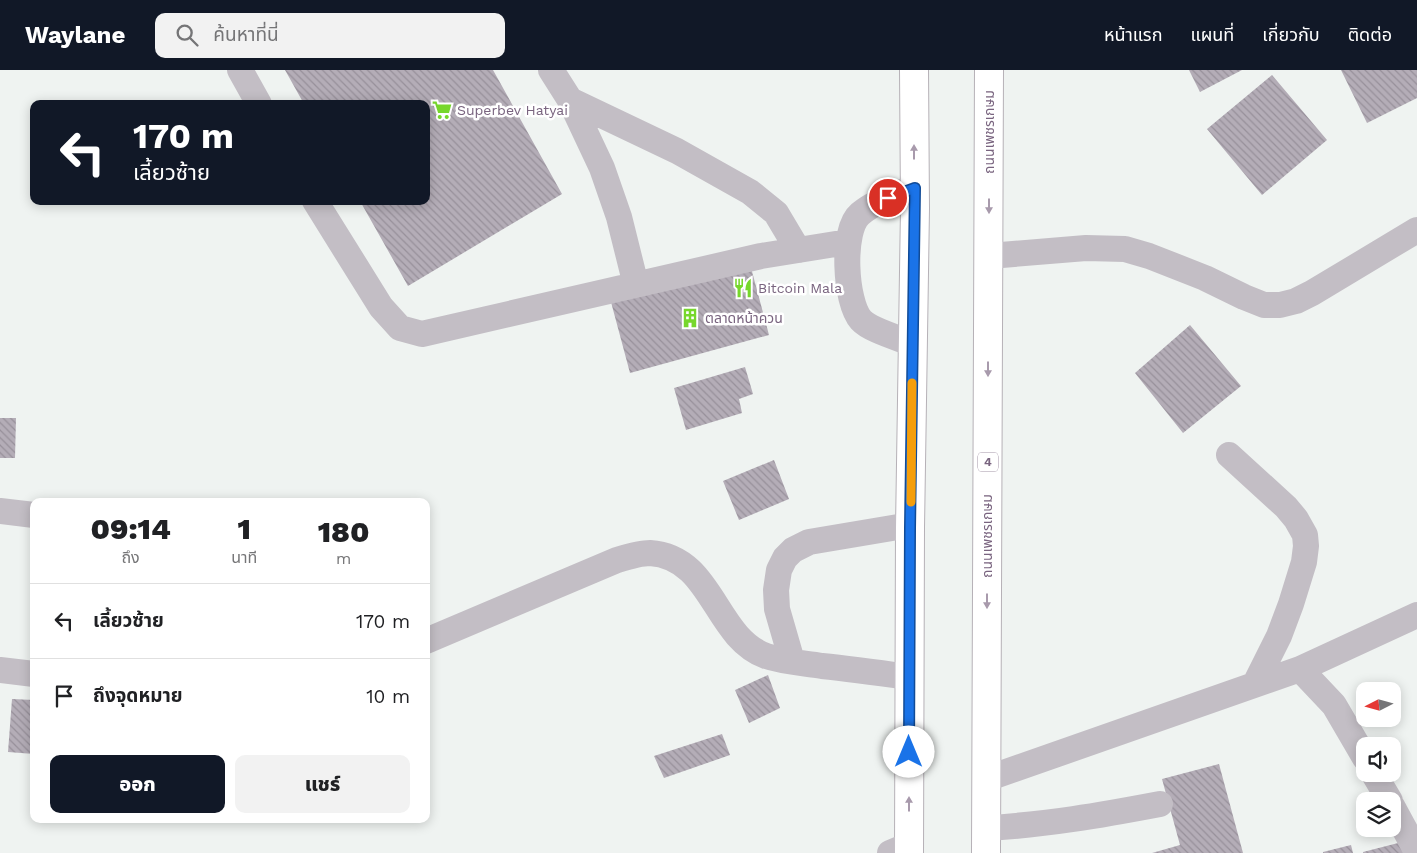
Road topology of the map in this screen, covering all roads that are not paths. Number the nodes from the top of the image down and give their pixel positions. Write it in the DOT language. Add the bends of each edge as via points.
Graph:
graph roads {
  1 [pos="240,70"];
  2 [pos="551,70"];
  3 [pos="914,70"];
  4 [pos="989,70"];
  5 [pos="257,100"];
  6 [pos="570,100"];
  7 [pos="915,188"];
  8 [pos="317,205"];
  9 [pos="1417,230"];
  10 [pos="848,242"];
  11 [pos="798,250"];
  12 [pos="988,256"];
  13 [pos="636,285"];
  14 [pos="913,344"];
  15 [pos="1229,455"];
  16 [pos="0,511"];
  17 [pos="30,515"];
  18 [pos="910,525"];
  19 [pos="1417,615"];
  20 [pos="430,639"];
  21 [pos="792,661"];
  22 [pos="1300,669"];
  23 [pos="0,670"];
  24 [pos="30,674"];
  25 [pos="909,677"];
  26 [pos="1255,684"];
  27 [pos="1356,743"];
  28 [pos="986,780"];
  29 [pos="1160,804"];
  30 [pos="1401,823"];
  31 [pos="986,841"];
  32 [pos="903,850"];
  33 [pos="1417,852"];
  1 -- 5 [label="street"];
  2 -- 6 [label="street"];
  7 -- 3 [label="highway, one-way"];
  4 -- 12 [label="highway, ถนนเพชรเกษม / 4, one-way"];
  6 -- 11 [label="street" via="677,151 750,192 776,213"];
  6 -- 13 [label="street" via="602,168 619,217"];
  7 -- 10 [label="street" via="875,203 858,215"];
  7 -- 14 [label="highway"];
  8 -- 13 [label="street" via="380,307 400,328 422,334"];
  9 -- 12 [label="street" via="1312,294 1280,305 1264,305 1205,278 1125,249 1086,248"];
  10 -- 11 [label="street"];
  10 -- 14 [label="street" via="851,296 860,319"];
  11 -- 13 [label="street"];
  12 -- 28 [label="highway, ถนนเพชรเกษม / 4, one-way"];
  14 -- 18 [label="highway"];
  15 -- 26 [label="street" via="1286,507 1305,535 1306,555 1291,604"];
  16 -- 17 [label="street"];
  18 -- 21 [label="street" via="809,542 785,558 779,570 777,609"];
  18 -- 25 [label="highway"];
  19 -- 22 [label="street"];
  20 -- 21 [label="street" via="617,560 650,553 671,557 699,579 738,636 751,648 766,656"];
  21 -- 25 [label="street"];
  22 -- 26 [label="street"];
  22 -- 27 [label="street" via="1334,705"];
  23 -- 24 [label="street"];
  32 -- 25 [label="highway, one-way"];
  26 -- 28 [label="street"];
  28 -- 31 [label="highway, ถนนเพชรเกษม / 4"];
  29 -- 31 [label="street" via="1039,824"];
  30 -- 33 [label="street"];
}
